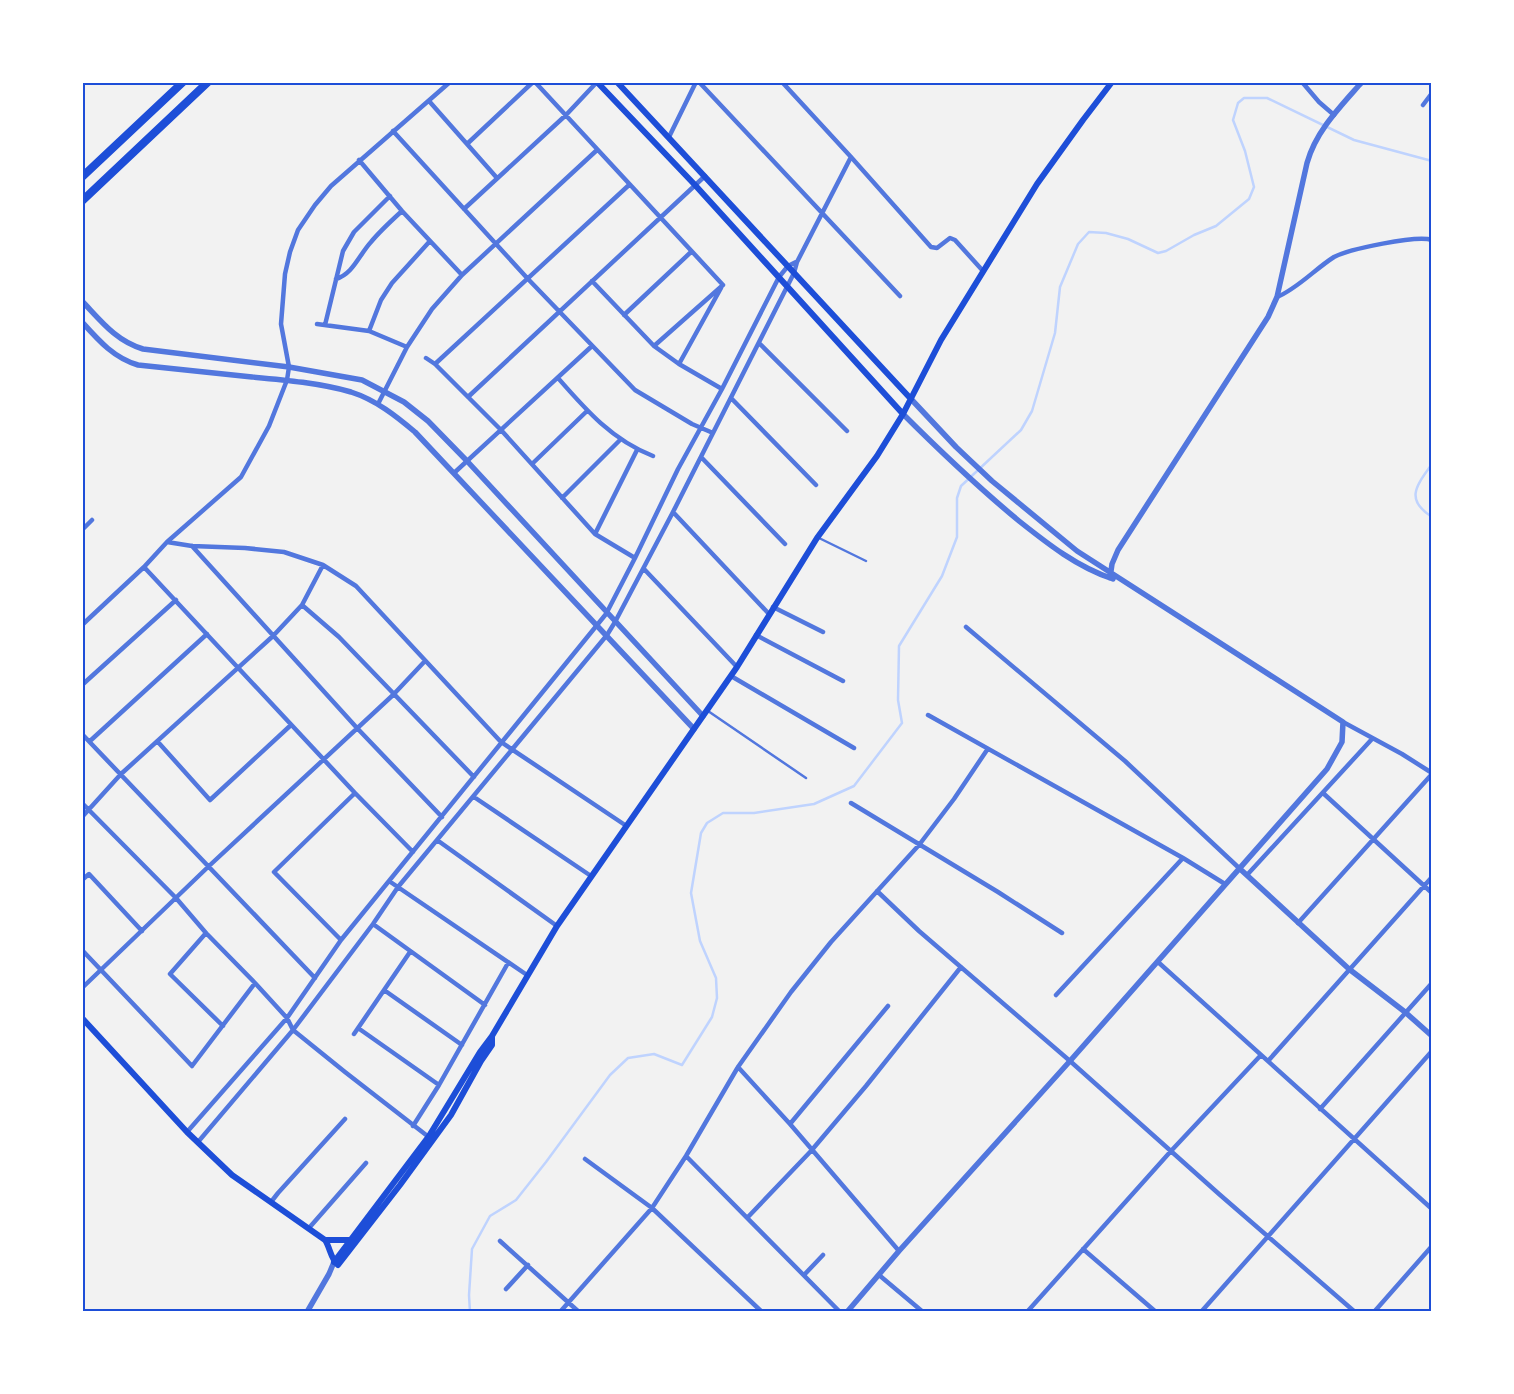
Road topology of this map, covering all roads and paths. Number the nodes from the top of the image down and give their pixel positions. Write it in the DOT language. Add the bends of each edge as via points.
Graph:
graph roads {
  1 [pos="183,82"];
  2 [pos="450,82"];
  3 [pos="534,82"];
  4 [pos="597,82"];
  5 [pos="617,82"];
  6 [pos="698,82"];
  7 [pos="782,82"];
  8 [pos="1112,82"];
  9 [pos="1302,82"];
  10 [pos="1362,82"];
  11 [pos="204,84"];
  12 [pos="1432,93"];
  13 [pos="429,101"];
  14 [pos="1423,105"];
  15 [pos="566,115"];
  16 [pos="1332,116"];
  17 [pos="393,130"];
  18 [pos="669,137"];
  19 [pos="467,144"];
  20 [pos="597,150"];
  21 [pos="851,157"];
  22 [pos="359,160"];
  23 [pos="704,176"];
  24 [pos="82,177"];
  25 [pos="497,178"];
  26 [pos="629,185"];
  27 [pos="695,185"];
  28 [pos="390,196"];
  29 [pos="84,201"];
  30 [pos="464,209"];
  31 [pos="402,210"];
  32 [pos="822,213"];
  33 [pos="660,217"];
  34 [pos="1432,240"];
  35 [pos="430,241"];
  36 [pos="496,244"];
  37 [pos="691,252"];
  38 [pos="796,262"];
  39 [pos="788,266"];
  40 [pos="983,271"];
  41 [pos="794,273"];
  42 [pos="462,275"];
  43 [pos="779,277"];
  44 [pos="336,279"];
  45 [pos="528,279"];
  46 [pos="592,282"];
  47 [pos="723,285"];
  48 [pos="787,285"];
  49 [pos="900,296"];
  50 [pos="1277,297"];
  51 [pos="82,301"];
  52 [pos="559,311"];
  53 [pos="624,315"];
  54 [pos="82,322"];
  55 [pos="317,324"];
  56 [pos="326,325"];
  57 [pos="369,331"];
  58 [pos="759,343"];
  59 [pos="592,346"];
  60 [pos="654,346"];
  61 [pos="407,347"];
  62 [pos="426,358"];
  63 [pos="435,364"];
  64 [pos="678,364"];
  65 [pos="289,367"];
  66 [pos="558,378"];
  67 [pos="287,380"];
  68 [pos="722,389"];
  69 [pos="385,391"];
  70 [pos="468,397"];
  71 [pos="731,398"];
  72 [pos="911,399"];
  73 [pos="378,404"];
  74 [pos="587,411"];
  75 [pos="903,414"];
  76 [pos="700,427"];
  77 [pos="501,430"];
  78 [pos="847,431"];
  79 [pos="713,433"];
  80 [pos="620,440"];
  81 [pos="637,450"];
  82 [pos="652,456"];
  83 [pos="702,457"];
  84 [pos="467,461"];
  85 [pos="532,464"];
  86 [pos="454,473"];
  87 [pos="816,485"];
  88 [pos="562,498"];
  89 [pos="673,512"];
  90 [pos="92,520"];
  91 [pos="82,530"];
  92 [pos="1052,531"];
  93 [pos="594,534"];
  94 [pos="817,538"];
  95 [pos="1045,541"];
  96 [pos="167,542"];
  97 [pos="785,544"];
  98 [pos="192,546"];
  99 [pos="635,558"];
  100 [pos="866,561"];
  101 [pos="323,565"];
  102 [pos="144,567"];
  103 [pos="644,569"];
  104 [pos="1111,576"];
  105 [pos="176,600"];
  106 [pos="302,604"];
  107 [pos="773,607"];
  108 [pos="606,614"];
  109 [pos="769,614"];
  110 [pos="615,622"];
  111 [pos="82,624"];
  112 [pos="597,626"];
  113 [pos="966,627"];
  114 [pos="823,632"];
  115 [pos="207,634"];
  116 [pos="606,635"];
  117 [pos="756,635"];
  118 [pos="273,636"];
  119 [pos="425,661"];
  120 [pos="737,666"];
  121 [pos="239,668"];
  122 [pos="731,676"];
  123 [pos="842,681"];
  124 [pos="82,685"];
  125 [pos="392,695"];
  126 [pos="705,713"];
  127 [pos="928,716"];
  128 [pos="1343,722"];
  129 [pos="291,725"];
  130 [pos="357,728"];
  131 [pos="694,729"];
  132 [pos="82,734"];
  133 [pos="1372,739"];
  134 [pos="90,742"];
  135 [pos="158,742"];
  136 [pos="501,742"];
  137 [pos="854,748"];
  138 [pos="513,749"];
  139 [pos="988,750"];
  140 [pos="324,758"];
  141 [pos="1432,773"];
  142 [pos="122,774"];
  143 [pos="474,777"];
  144 [pos="806,778"];
  145 [pos="355,793"];
  146 [pos="1323,793"];
  147 [pos="474,797"];
  148 [pos="82,803"];
  149 [pos="851,803"];
  150 [pos="90,810"];
  151 [pos="82,817"];
  152 [pos="442,817"];
  153 [pos="626,825"];
  154 [pos="1373,839"];
  155 [pos="437,840"];
  156 [pos="919,845"];
  157 [pos="412,852"];
  158 [pos="1183,858"];
  159 [pos="209,866"];
  160 [pos="1240,868"];
  161 [pos="1247,875"];
  162 [pos="591,876"];
  163 [pos="1432,877"];
  164 [pos="82,880"];
  165 [pos="389,881"];
  166 [pos="1225,884"];
  167 [pos="1424,886"];
  168 [pos="398,887"];
  169 [pos="877,891"];
  170 [pos="1432,892"];
  171 [pos="176,898"];
  172 [pos="1298,923"];
  173 [pos="373,924"];
  174 [pos="557,926"];
  175 [pos="142,930"];
  176 [pos="206,933"];
  177 [pos="1062,933"];
  178 [pos="342,940"];
  179 [pos="82,950"];
  180 [pos="410,952"];
  181 [pos="1158,962"];
  182 [pos="508,963"];
  183 [pos="961,967"];
  184 [pos="101,969"];
  185 [pos="1348,969"];
  186 [pos="527,976"];
  187 [pos="315,978"];
  188 [pos="256,983"];
  189 [pos="1432,983"];
  190 [pos="82,988"];
  191 [pos="384,990"];
  192 [pos="1056,995"];
  193 [pos="485,1005"];
  194 [pos="888,1006"];
  195 [pos="1405,1012"];
  196 [pos="82,1018"];
  197 [pos="287,1018"];
  198 [pos="223,1026"];
  199 [pos="358,1028"];
  200 [pos="293,1030"];
  201 [pos="354,1034"];
  202 [pos="1432,1036"];
  203 [pos="462,1046"];
  204 [pos="1432,1051"];
  205 [pos="1261,1055"];
  206 [pos="1268,1061"];
  207 [pos="1070,1062"];
  208 [pos="738,1067"];
  209 [pos="439,1085"];
  210 [pos="1320,1109"];
  211 [pos="345,1119"];
  212 [pos="790,1124"];
  213 [pos="413,1126"];
  214 [pos="187,1132"];
  215 [pos="431,1138"];
  216 [pos="1353,1140"];
  217 [pos="198,1142"];
  218 [pos="811,1151"];
  219 [pos="1171,1151"];
  220 [pos="686,1156"];
  221 [pos="585,1159"];
  222 [pos="366,1163"];
  223 [pos="271,1202"];
  224 [pos="652,1208"];
  225 [pos="1432,1209"];
  226 [pos="748,1218"];
  227 [pos="309,1228"];
  228 [pos="1269,1236"];
  229 [pos="325,1240"];
  230 [pos="352,1241"];
  231 [pos="500,1241"];
  232 [pos="1432,1246"];
  233 [pos="1083,1249"];
  234 [pos="899,1251"];
  235 [pos="823,1255"];
  236 [pos="336,1263"];
  237 [pos="528,1266"];
  238 [pos="804,1275"];
  239 [pos="879,1275"];
  240 [pos="506,1289"];
  241 [pos="569,1302"];
  242 [pos="307,1312"];
  243 [pos="560,1312"];
  244 [pos="579,1312"];
  245 [pos="762,1312"];
  246 [pos="840,1312"];
  247 [pos="848,1312"];
  248 [pos="923,1312"];
  249 [pos="1027,1312"];
  250 [pos="1156,1312"];
  251 [pos="1201,1312"];
  252 [pos="1355,1312"];
  253 [pos="1374,1312"];
  1 -- 24 [label="main road"];
  2 -- 13 [label="street"];
  3 -- 15 [label="street"];
  3 -- 19 [label="street"];
  4 -- 15 [label="street"];
  4 -- 27 [label="main road"];
  5 -- 18 [label="main road"];
  6 -- 18 [label="street"];
  6 -- 32 [label="street"];
  7 -- 21 [label="street"];
  8 -- 40 [label="main road" via="1036,184"];
  9 -- 16 [label="street"];
  10 -- 16 [label="street"];
  11 -- 29 [label="main road"];
  12 -- 14 [label="street"];
  13 -- 17 [label="street"];
  13 -- 19 [label="street"];
  15 -- 20 [label="street"];
  15 -- 25 [label="street"];
  16 -- 50 [label="street" via="1317,137 1307,163"];
  17 -- 22 [label="street"];
  17 -- 30 [label="street"];
  18 -- 23 [label="main road"];
  19 -- 25 [label="street"];
  20 -- 26 [label="street"];
  20 -- 36 [label="street"];
  21 -- 32 [label="street"];
  21 -- 40 [label="street" via="931,247 937,248 950,238 955,240"];
  22 -- 28 [label="street"];
  22 -- 65 [label="street" via="315,205 298,230 290,252 281,324"];
  23 -- 27 [label="street"];
  23 -- 39 [label="main road"];
  25 -- 30 [label="street"];
  26 -- 33 [label="street"];
  26 -- 45 [label="street"];
  27 -- 33 [label="street"];
  27 -- 43 [label="main road"];
  28 -- 31 [label="street"];
  28 -- 44 [label="street" via="354,232 343,251"];
  30 -- 36 [label="street"];
  31 -- 35 [label="street"];
  31 -- 44 [label="street" via="370,243 350,270"];
  32 -- 38 [label="street"];
  32 -- 49 [label="street"];
  33 -- 37 [label="street"];
  33 -- 46 [label="street"];
  34 -- 50 [label="street" via="1412,239 1336,256"];
  35 -- 42 [label="street"];
  35 -- 57 [label="street" via="392,283 381,300"];
  36 -- 42 [label="street"];
  36 -- 45 [label="street"];
  37 -- 47 [label="street"];
  37 -- 53 [label="street"];
  38 -- 39 [label="street"];
  38 -- 41 [label="street"];
  39 -- 41 [label="main road"];
  39 -- 43 [label="street"];
  40 -- 72 [label="main road" via="941,340"];
  41 -- 48 [label="street"];
  41 -- 72 [label="main road"];
  42 -- 61 [label="street" via="432,309"];
  43 -- 48 [label="main road"];
  43 -- 68 [label="street"];
  44 -- 56 [label="street"];
  45 -- 52 [label="street"];
  45 -- 63 [label="street"];
  46 -- 52 [label="street"];
  46 -- 53 [label="street"];
  47 -- 60 [label="street"];
  47 -- 64 [label="street"];
  48 -- 58 [label="street"];
  48 -- 75 [label="main road"];
  50 -- 104 [label="street" via="1268,317 1118,550"];
  51 -- 65 [label="street" via="128,345"];
  52 -- 59 [label="street"];
  52 -- 70 [label="street"];
  53 -- 60 [label="street"];
  54 -- 67 [label="street" via="124,361 138,365"];
  55 -- 56 [label="street"];
  56 -- 57 [label="street"];
  57 -- 61 [label="street"];
  58 -- 71 [label="street"];
  58 -- 78 [label="street"];
  59 -- 66 [label="street"];
  59 -- 76 [label="street" via="635,390"];
  60 -- 64 [label="street"];
  61 -- 69 [label="street"];
  62 -- 63 [label="street"];
  63 -- 70 [label="street"];
  64 -- 68 [label="street"];
  65 -- 67 [label="street"];
  65 -- 69 [label="street" via="362,380"];
  66 -- 74 [label="street"];
  66 -- 77 [label="street"];
  67 -- 73 [label="street" via="351,392"];
  67 -- 96 [label="street" via="269,426 241,476"];
  68 -- 76 [label="street"];
  69 -- 73 [label="street"];
  69 -- 84 [label="street" via="428,420"];
  70 -- 77 [label="street"];
  71 -- 79 [label="street"];
  71 -- 87 [label="street"];
  72 -- 75 [label="main road"];
  72 -- 92 [label="street" via="992,481"];
  73 -- 86 [label="street" via="415,432"];
  74 -- 80 [label="street"];
  74 -- 85 [label="street"];
  75 -- 94 [label="main road" via="877,456"];
  75 -- 95 [label="street" via="983,492"];
  76 -- 79 [label="street"];
  76 -- 99 [label="street"];
  77 -- 84 [label="street"];
  77 -- 85 [label="street"];
  79 -- 83 [label="street"];
  80 -- 81 [label="street"];
  80 -- 88 [label="street"];
  81 -- 82 [label="street"];
  81 -- 93 [label="street"];
  83 -- 89 [label="street"];
  83 -- 97 [label="street"];
  84 -- 86 [label="street"];
  84 -- 108 [label="street"];
  85 -- 88 [label="street"];
  86 -- 112 [label="street"];
  88 -- 93 [label="street"];
  89 -- 103 [label="street"];
  89 -- 109 [label="street"];
  90 -- 91 [label="street"];
  92 -- 95 [label="street"];
  92 -- 104 [label="street"];
  93 -- 99 [label="street"];
  94 -- 100 [label="lane"];
  94 -- 107 [label="main road"];
  95 -- 104 [label="street" via="1084,567"];
  96 -- 98 [label="street"];
  96 -- 102 [label="street"];
  98 -- 101 [label="street" via="284,552"];
  98 -- 118 [label="street"];
  99 -- 108 [label="street"];
  101 -- 106 [label="street"];
  101 -- 119 [label="street" via="356,586"];
  102 -- 105 [label="street"];
  102 -- 111 [label="street"];
  103 -- 110 [label="street"];
  103 -- 120 [label="street"];
  104 -- 128 [label="street"];
  105 -- 115 [label="street"];
  105 -- 124 [label="street"];
  106 -- 118 [label="street"];
  106 -- 125 [label="street" via="339,637"];
  107 -- 109 [label="main road"];
  107 -- 114 [label="street"];
  108 -- 110 [label="street"];
  108 -- 112 [label="street"];
  109 -- 117 [label="main road"];
  110 -- 116 [label="street"];
  110 -- 126 [label="street"];
  112 -- 116 [label="street"];
  112 -- 136 [label="street"];
  113 -- 160 [label="street" via="1125,761"];
  115 -- 121 [label="street"];
  115 -- 134 [label="street"];
  116 -- 131 [label="street"];
  116 -- 138 [label="street"];
  117 -- 120 [label="main road"];
  117 -- 123 [label="street"];
  118 -- 121 [label="street"];
  118 -- 130 [label="street"];
  119 -- 125 [label="street"];
  119 -- 136 [label="street"];
  120 -- 122 [label="main road"];
  121 -- 129 [label="street"];
  121 -- 135 [label="street"];
  122 -- 126 [label="main road"];
  122 -- 137 [label="street"];
  125 -- 130 [label="street"];
  125 -- 143 [label="street"];
  126 -- 131 [label="main road"];
  126 -- 144 [label="lane"];
  127 -- 139 [label="street"];
  128 -- 133 [label="street"];
  128 -- 160 [label="street" via="1342,742 1327,769"];
  129 -- 135 [label="street" via="210,800"];
  129 -- 140 [label="street"];
  130 -- 140 [label="street"];
  130 -- 152 [label="street"];
  131 -- 153 [label="main road"];
  132 -- 134 [label="street"];
  133 -- 141 [label="street"];
  133 -- 146 [label="street"];
  134 -- 142 [label="street"];
  135 -- 142 [label="street"];
  136 -- 138 [label="street"];
  136 -- 143 [label="street"];
  138 -- 147 [label="street"];
  138 -- 153 [label="street"];
  139 -- 156 [label="street"];
  139 -- 158 [label="street"];
  140 -- 145 [label="street"];
  140 -- 159 [label="street"];
  141 -- 154 [label="street"];
  142 -- 150 [label="street"];
  142 -- 159 [label="street"];
  143 -- 152 [label="street"];
  145 -- 157 [label="street"];
  145 -- 178 [label="street" via="274,872"];
  146 -- 154 [label="street"];
  146 -- 161 [label="street"];
  147 -- 155 [label="street"];
  147 -- 162 [label="street"];
  148 -- 150 [label="street"];
  149 -- 156 [label="street"];
  150 -- 151 [label="street"];
  150 -- 171 [label="street"];
  152 -- 157 [label="street"];
  153 -- 162 [label="main road"];
  154 -- 167 [label="street"];
  154 -- 172 [label="street"];
  155 -- 168 [label="street"];
  155 -- 174 [label="street"];
  156 -- 169 [label="street"];
  156 -- 177 [label="street"];
  157 -- 165 [label="street"];
  158 -- 166 [label="street"];
  158 -- 192 [label="street"];
  159 -- 171 [label="street"];
  159 -- 187 [label="street"];
  160 -- 161 [label="street"];
  160 -- 166 [label="street"];
  161 -- 172 [label="street"];
  162 -- 174 [label="main road"];
  163 -- 167 [label="street"];
  164 -- 175 [label="street" via="89,874"];
  165 -- 168 [label="street"];
  165 -- 178 [label="street"];
  166 -- 181 [label="street"];
  167 -- 170 [label="street"];
  167 -- 185 [label="street"];
  168 -- 173 [label="street"];
  168 -- 182 [label="street"];
  169 -- 183 [label="street"];
  169 -- 208 [label="street" via="790,992"];
  171 -- 175 [label="street"];
  171 -- 176 [label="street"];
  172 -- 185 [label="street"];
  173 -- 180 [label="street"];
  173 -- 200 [label="street"];
  174 -- 186 [label="main road"];
  175 -- 184 [label="street"];
  176 -- 188 [label="street"];
  176 -- 198 [label="street" via="170,974"];
  178 -- 187 [label="street"];
  179 -- 184 [label="street"];
  180 -- 191 [label="street"];
  180 -- 193 [label="street"];
  181 -- 205 [label="street"];
  181 -- 207 [label="street"];
  182 -- 186 [label="street"];
  182 -- 193 [label="street"];
  183 -- 207 [label="street"];
  183 -- 218 [label="street"];
  184 -- 190 [label="street"];
  184 -- 198 [label="street" via="192,1066"];
  185 -- 195 [label="street"];
  185 -- 206 [label="street"];
  186 -- 215 [label="main road"];
  187 -- 197 [label="street"];
  188 -- 197 [label="street"];
  188 -- 198 [label="street"];
  189 -- 195 [label="street"];
  191 -- 199 [label="street"];
  191 -- 203 [label="street"];
  193 -- 203 [label="street"];
  194 -- 212 [label="street"];
  195 -- 202 [label="street"];
  195 -- 210 [label="street"];
  196 -- 214 [label="main road"];
  197 -- 200 [label="street"];
  197 -- 214 [label="street"];
  199 -- 201 [label="street"];
  199 -- 209 [label="street"];
  200 -- 213 [label="street"];
  200 -- 217 [label="street"];
  203 -- 209 [label="street"];
  204 -- 216 [label="street"];
  205 -- 206 [label="street"];
  205 -- 219 [label="street"];
  206 -- 210 [label="street"];
  207 -- 219 [label="street"];
  207 -- 234 [label="street"];
  208 -- 212 [label="street"];
  208 -- 220 [label="street"];
  209 -- 213 [label="street"];
  210 -- 216 [label="street"];
  211 -- 223 [label="street"];
  212 -- 218 [label="street"];
  213 -- 215 [label="street"];
  214 -- 217 [label="main road"];
  215 -- 230 [label="main road"];
  216 -- 225 [label="street"];
  216 -- 228 [label="street"];
  217 -- 223 [label="main road" via="232,1175"];
  218 -- 226 [label="street"];
  218 -- 234 [label="street"];
  219 -- 228 [label="street"];
  219 -- 233 [label="street"];
  220 -- 224 [label="street"];
  220 -- 226 [label="street"];
  221 -- 224 [label="street"];
  222 -- 227 [label="street"];
  223 -- 227 [label="main road"];
  224 -- 241 [label="street"];
  224 -- 245 [label="street"];
  226 -- 238 [label="street"];
  227 -- 229 [label="main road"];
  228 -- 251 [label="street"];
  228 -- 252 [label="street"];
  229 -- 230 [label="main road"];
  229 -- 236 [label="main road"];
  230 -- 236 [label="main road"];
  231 -- 237 [label="street"];
  232 -- 253 [label="street"];
  233 -- 249 [label="street"];
  233 -- 250 [label="street"];
  234 -- 239 [label="street"];
  235 -- 238 [label="street"];
  236 -- 242 [label="street"];
  237 -- 240 [label="street"];
  237 -- 241 [label="street"];
  238 -- 246 [label="street"];
  239 -- 247 [label="street"];
  239 -- 248 [label="street"];
  241 -- 243 [label="street"];
  241 -- 244 [label="street"];
}
